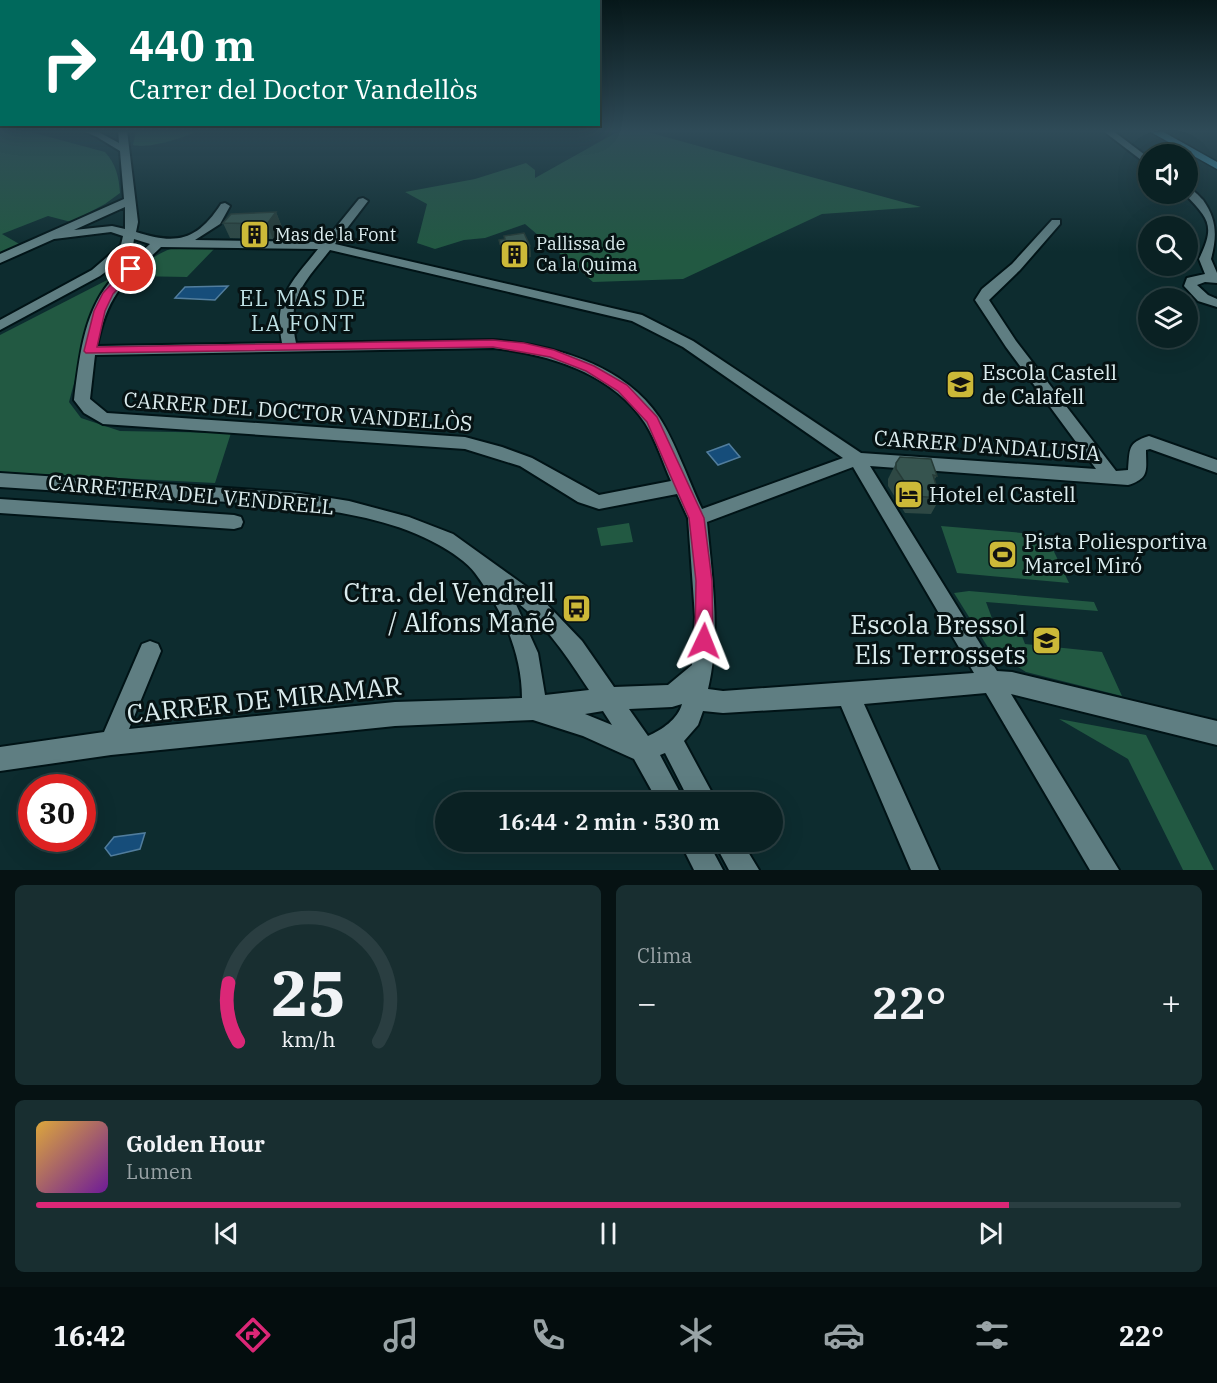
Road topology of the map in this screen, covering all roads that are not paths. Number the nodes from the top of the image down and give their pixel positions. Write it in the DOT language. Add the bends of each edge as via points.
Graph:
graph roads {
  1 [pos="125,171"];
  2 [pos="129,201"];
  3 [pos="363,201"];
  4 [pos="1198,201"];
  5 [pos="225,206"];
  6 [pos="1056,222"];
  7 [pos="131,234"];
  8 [pos="50,236"];
  9 [pos="158,243"];
  10 [pos="183,243"];
  11 [pos="327,246"];
  12 [pos="0,259"];
  13 [pos="1215,279"];
  14 [pos="1217,303"];
  15 [pos="0,326"];
  16 [pos="290,347"];
  17 [pos="90,351"];
  18 [pos="858,459"];
  19 [pos="1217,467"];
  20 [pos="1112,478"];
  21 [pos="0,480"];
  22 [pos="683,486"];
  23 [pos="0,506"];
  24 [pos="697,518"];
  25 [pos="234,522"];
  26 [pos="479,562"];
  27 [pos="150,651"];
  28 [pos="993,682"];
  29 [pos="693,687"];
  30 [pos="848,694"];
  31 [pos="610,699"];
  32 [pos="534,709"];
  33 [pos="1217,733"];
  34 [pos="670,739"];
  35 [pos="111,743"];
  36 [pos="643,750"];
  37 [pos="0,759"];
  38 [pos="666,792"];
  39 [pos="699,792"];
  40 [pos="699,852"];
  41 [pos="734,852"];
  42 [pos="709,870"];
  43 [pos="745,870"];
  44 [pos="925,870"];
  45 [pos="1105,870"];
  1 -- 2 [label="street"];
  2 -- 7 [label="street"];
  2 -- 8 [label="street"];
  3 -- 11 [label="street"];
  4 -- 13 [label="street" via="1215,228 1216,235 1205,259"];
  5 -- 10 [label="street" via="216,222"];
  6 -- 20 [label="street" via="982,300"];
  7 -- 8 [label="street" via="112,229"];
  7 -- 9 [label="street"];
  7 -- 15 [label="street" via="127,246 96,273"];
  8 -- 12 [label="street"];
  9 -- 10 [label="street"];
  9 -- 17 [label="street, CARRER DEL DOCTOR VANDELLÒS" via="108,293"];
  10 -- 11 [label="street"];
  11 -- 16 [label="street" via="289,298"];
  11 -- 18 [label="street" via="637,318 688,344"];
  13 -- 14 [label="street" via="1195,279 1190,286 1203,298"];
  16 -- 17 [label="street"];
  16 -- 22 [label="street" via="493,344 554,354 622,388 652,420"];
  17 -- 22 [label="street, CARRER DEL DOCTOR VANDELLÒS" via="82,400 103,418 465,443 504,452 599,502"];
  18 -- 20 [label="street, CARRER D'ANDALUSIA"];
  18 -- 24 [label="street, CARRER D'ANDALUSIA"];
  18 -- 28 [label="street"];
  19 -- 20 [label="street, CARRER D'ANDALUSIA" via="1149,442 1138,447 1137,473 1128,478"];
  21 -- 26 [label="street, CARRETERA DEL VENDRELL" via="299,500 349,508 402,522 446,540"];
  22 -- 24 [label="street"];
  23 -- 25 [label="street"];
  24 -- 29 [label="street" via="705,617 703,664"];
  26 -- 31 [label="street, CARRETERA DEL VENDRELL" via="531,600 574,648"];
  26 -- 32 [label="street" via="528,646"];
  27 -- 35 [label="street"];
  28 -- 30 [label="street"];
  28 -- 33 [label="street" via="1018,684"];
  28 -- 45 [label="street"];
  29 -- 30 [label="street" via="723,702"];
  29 -- 31 [label="street" via="672,696"];
  29 -- 34 [label="street" via="690,717"];
  30 -- 44 [label="street"];
  31 -- 32 [label="street"];
  31 -- 36 [label="street, CARRETERA DEL VENDRELL"];
  32 -- 35 [label="street, CARRER DE MIRAMAR" via="395,714"];
  32 -- 36 [label="street"];
  34 -- 36 [label="street"];
  34 -- 39 [label="street"];
  35 -- 37 [label="street, CARRER DE MIRAMAR"];
  36 -- 38 [label="street, CARRETERA DEL VENDRELL"];
  40 -- 42 [label="street"];
  41 -- 43 [label="street"];
}
